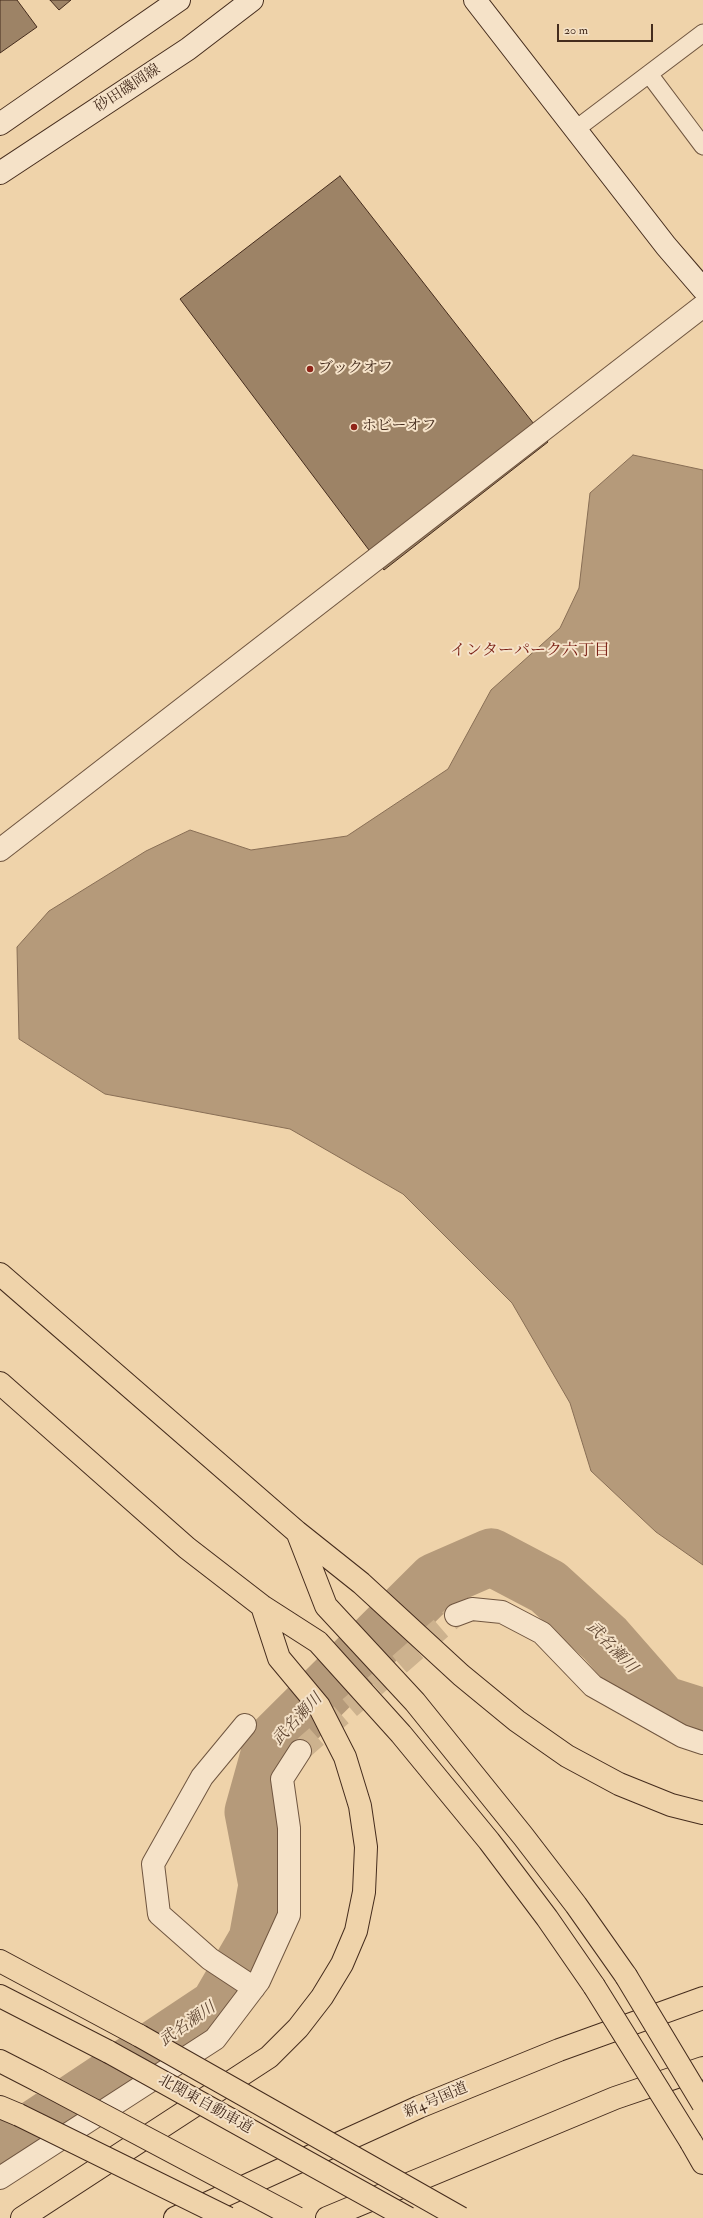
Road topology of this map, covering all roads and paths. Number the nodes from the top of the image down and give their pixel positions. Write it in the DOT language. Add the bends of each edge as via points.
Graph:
graph roads {
  1 [pos="179,0"];
  2 [pos="252,0"];
  3 [pos="475,0"];
  4 [pos="703,33"];
  5 [pos="649,74"];
  6 [pos="0,124"];
  7 [pos="576,129"];
  8 [pos="703,146"];
  9 [pos="0,173"];
  10 [pos="703,289"];
  11 [pos="703,306"];
  12 [pos="0,850"];
  13 [pos="0,1274"];
  14 [pos="0,1383"];
  15 [pos="297,1532"];
  16 [pos="262,1606"];
  17 [pos="456,1615"];
  18 [pos="245,1725"];
  19 [pos="703,1743"];
  20 [pos="300,1751"];
  21 [pos="703,1813"];
  22 [pos="0,1961"];
  23 [pos="254,1988"];
  24 [pos="0,1996"];
  25 [pos="703,1998"];
  26 [pos="0,2061"];
  27 [pos="703,2068"];
  28 [pos="703,2104"];
  29 [pos="10,2111"];
  30 [pos="703,2163"];
  31 [pos="0,2178"];
  32 [pos="22,2218"];
  33 [pos="175,2218"];
  34 [pos="228,2218"];
  35 [pos="297,2218"];
  36 [pos="327,2218"];
  37 [pos="408,2218"];
  38 [pos="461,2218"];
  1 -- 6 [label="street"];
  2 -- 9 [label="street, 砂田磯岡線" via="188,49"];
  3 -- 7 [label="street"];
  4 -- 5 [label="lane"];
  5 -- 7 [label="lane"];
  5 -- 8 [label="lane"];
  7 -- 10 [label="street" via="666,246"];
  11 -- 12 [label="street"];
  13 -- 15 [label="highway"];
  14 -- 16 [label="highway" via="188,1548"];
  15 -- 21 [label="highway" via="361,1583 461,1676 517,1721 567,1756 619,1784 671,1805"];
  15 -- 28 [label="highway, bridge" via="326,1606 420,1708 576,1905 626,1976"];
  16 -- 30 [label="highway, bridge" via="318,1642 401,1734 494,1848 594,1986"];
  16 -- 32 [label="highway" via="279,1658 319,1706 344,1757 360,1806 366,1847 364,1892 356,1931 342,1964 322,1997 298,2028 269,2057"];
  17 -- 19 [label="street" via="472,1609 502,1612 542,1633 593,1686 682,1736"];
  18 -- 23 [label="street" via="202,1777 153,1864 158,1914 210,1959"];
  20 -- 23 [label="street" via="282,1779 289,1828 289,1915"];
  22 -- 38 [label="highway, bridge" via="140,2036"];
  23 -- 31 [label="street" via="215,2039"];
  24 -- 37 [label="highway, 北関東自動車道, bridge" via="109,2052"];
  25 -- 33 [label="highway, 新4号国道" via="559,2050 419,2107"];
  26 -- 35 [label="highway, bridge"];
  27 -- 36 [label="highway" via="614,2098"];
  29 -- 34 [label="highway, bridge"];
}
